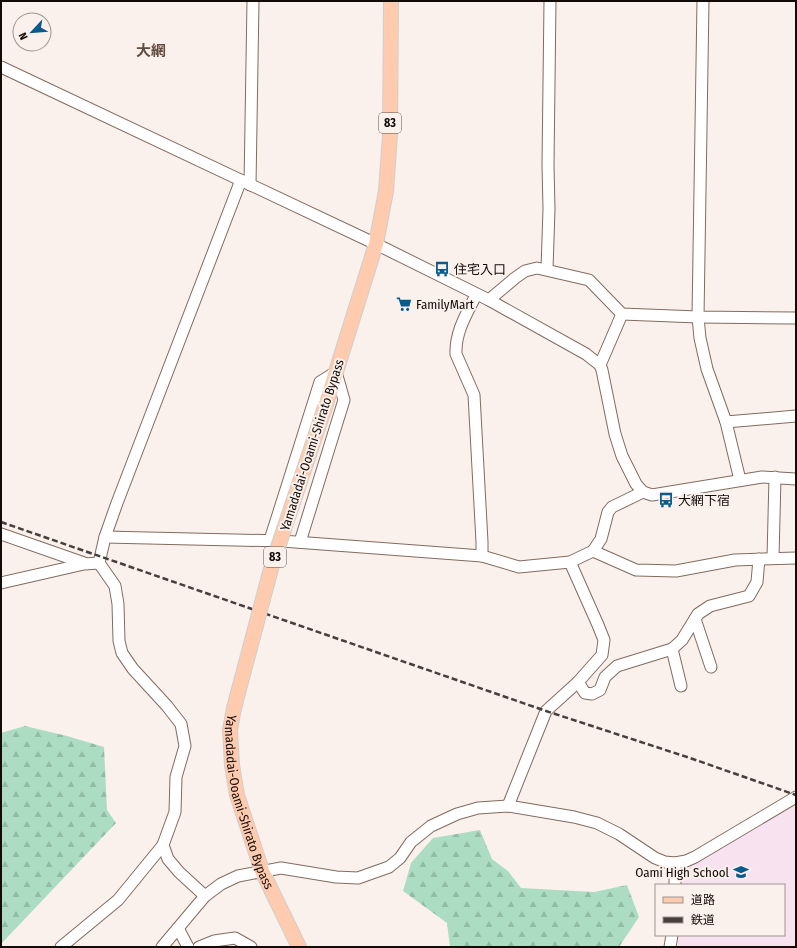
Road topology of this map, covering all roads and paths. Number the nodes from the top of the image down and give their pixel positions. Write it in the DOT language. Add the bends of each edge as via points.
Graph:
graph roads {
  1 [pos="253,1"];
  2 [pos="391,1"];
  3 [pos="550,1"];
  4 [pos="703,1"];
  5 [pos="1,67"];
  6 [pos="245,182"];
  7 [pos="376,244"];
  8 [pos="548,269"];
  9 [pos="476,295"];
  10 [pos="489,300"];
  11 [pos="622,314"];
  12 [pos="698,317"];
  13 [pos="796,318"];
  14 [pos="600,365"];
  15 [pos="336,372"];
  16 [pos="796,416"];
  17 [pos="726,422"];
  18 [pos="775,477"];
  19 [pos="796,479"];
  20 [pos="740,480"];
  21 [pos="644,492"];
  22 [pos="1,534"];
  23 [pos="105,537"];
  24 [pos="270,540"];
  25 [pos="300,542"];
  26 [pos="592,551"];
  27 [pos="482,556"];
  28 [pos="773,558"];
  29 [pos="796,558"];
  30 [pos="759,559"];
  31 [pos="570,562"];
  32 [pos="98,563"];
  33 [pos="84,564"];
  34 [pos="1,583"];
  35 [pos="695,619"];
  36 [pos="672,649"];
  37 [pos="711,667"];
  38 [pos="578,682"];
  39 [pos="681,686"];
  40 [pos="796,797"];
  41 [pos="508,806"];
  42 [pos="162,845"];
  43 [pos="675,863"];
  44 [pos="262,871"];
  45 [pos="675,884"];
  46 [pos="205,896"];
  47 [pos="178,928"];
  48 [pos="672,936"];
  49 [pos="60,947"];
  50 [pos="162,947"];
  51 [pos="188,947"];
  52 [pos="199,947"];
  53 [pos="251,947"];
  54 [pos="299,947"];
  55 [pos="670,947"];
  1 -- 6 [label="street"];
  2 -- 7 [label="main road, Yamadadai-Ooami-Shirato Bypass / 83" via="390,135 386,191"];
  3 -- 8 [label="street"];
  4 -- 12 [label="street"];
  5 -- 6 [label="street"];
  6 -- 7 [label="street"];
  6 -- 23 [label="street"];
  7 -- 9 [label="street"];
  7 -- 15 [label="main road, Yamadadai-Ooami-Shirato Bypass / 83"];
  8 -- 10 [label="street" via="525,271"];
  8 -- 11 [label="street" via="589,280"];
  9 -- 10 [label="street"];
  9 -- 27 [label="street" via="462,321 456,354 474,395"];
  10 -- 14 [label="street" via="586,354"];
  11 -- 12 [label="street"];
  11 -- 14 [label="street"];
  12 -- 13 [label="street"];
  12 -- 17 [label="street" via="707,370"];
  14 -- 21 [label="street" via="622,456 636,484"];
  15 -- 24 [label="street" via="320,382"];
  15 -- 25 [label="street" via="344,400"];
  15 -- 44 [label="main road, Yamadadai-Ooami-Shirato Bypass / 83, bridge" via="272,565 230,730 233,778"];
  16 -- 17 [label="street"];
  17 -- 20 [label="street"];
  18 -- 19 [label="street"];
  18 -- 20 [label="street"];
  18 -- 28 [label="street"];
  20 -- 21 [label="street" via="652,495"];
  21 -- 26 [label="street" via="612,507 608,512 601,540"];
  22 -- 33 [label="street"];
  23 -- 24 [label="street"];
  23 -- 32 [label="street"];
  24 -- 25 [label="street"];
  25 -- 27 [label="street"];
  26 -- 30 [label="street" via="636,570 676,571 735,560"];
  26 -- 31 [label="street"];
  27 -- 31 [label="street" via="519,567"];
  28 -- 29 [label="street"];
  28 -- 30 [label="street"];
  30 -- 35 [label="street" via="757,582 749,596 710,606"];
  31 -- 38 [label="street" via="604,640 602,655"];
  32 -- 33 [label="street"];
  32 -- 42 [label="street" via="115,586 122,653 181,724 185,746 176,777 175,812"];
  33 -- 34 [label="street"];
  35 -- 36 [label="street" via="682,640"];
  35 -- 37 [label="street"];
  36 -- 38 [label="street" via="617,666 605,677 600,690 592,694 585,693"];
  36 -- 39 [label="street"];
  38 -- 41 [label="street" via="546,711"];
  40 -- 43 [label="street" via="695,857"];
  41 -- 43 [label="street" via="598,823 655,858"];
  41 -- 44 [label="street" via="478,808 431,826 411,842 400,858 388,867 358,878 281,868"];
  42 -- 46 [label="street" via="168,859"];
  42 -- 49 [label="street" via="118,900"];
  43 -- 45 [label="street"];
  44 -- 46 [label="street" via="238,876"];
  44 -- 54 [label="main road, Yamadadai-Ooami-Shirato Bypass / 83"];
  46 -- 47 [label="street"];
  47 -- 50 [label="street"];
  47 -- 51 [label="street"];
  48 -- 55 [label="street"];
  52 -- 53 [label="street" via="214,941 235,938"];
}
